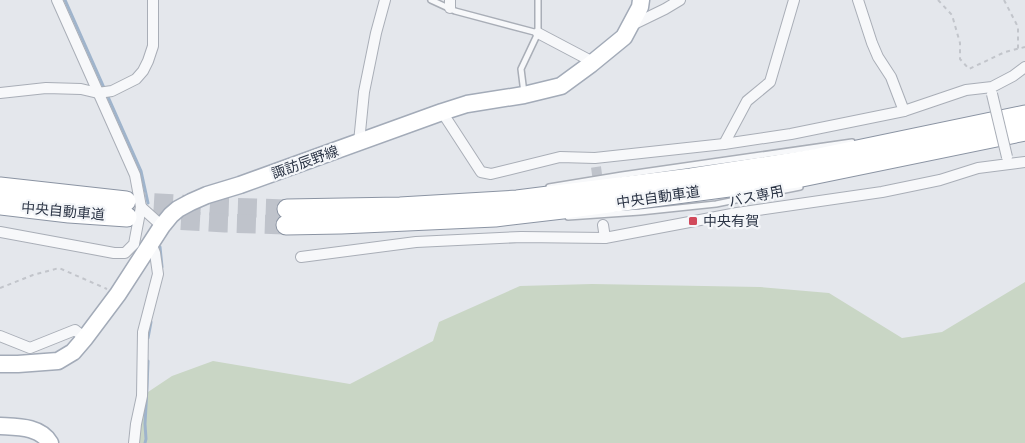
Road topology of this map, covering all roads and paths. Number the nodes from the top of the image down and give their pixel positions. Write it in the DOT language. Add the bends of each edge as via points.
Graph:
graph roads {
  1 [pos="57,0"];
  2 [pos="153,0"];
  3 [pos="385,0"];
  4 [pos="431,0"];
  5 [pos="538,0"];
  6 [pos="640,0"];
  7 [pos="680,0"];
  8 [pos="794,0"];
  9 [pos="858,0"];
  10 [pos="938,0"];
  11 [pos="1004,0"];
  12 [pos="450,4"];
  13 [pos="629,27"];
  14 [pos="538,33"];
  15 [pos="1025,47"];
  16 [pos="1018,49"];
  17 [pos="593,62"];
  18 [pos="1025,66"];
  19 [pos="992,91"];
  20 [pos="0,93"];
  21 [pos="98,93"];
  22 [pos="524,96"];
  23 [pos="904,111"];
  24 [pos="442,112"];
  25 [pos="1025,115"];
  26 [pos="1025,131"];
  27 [pos="856,141"];
  28 [pos="359,142"];
  29 [pos="724,144"];
  30 [pos="922,152"];
  31 [pos="1007,161"];
  32 [pos="1025,162"];
  33 [pos="901,163"];
  34 [pos="809,185"];
  35 [pos="0,187"];
  36 [pos="546,187"];
  37 [pos="0,205"];
  38 [pos="131,208"];
  39 [pos="495,217"];
  40 [pos="566,218"];
  41 [pos="519,221"];
  42 [pos="603,225"];
  43 [pos="162,226"];
  44 [pos="0,232"];
  45 [pos="605,238"];
  46 [pos="151,244"];
  47 [pos="301,257"];
  48 [pos="0,288"];
  49 [pos="118,294"];
  50 [pos="0,336"];
  51 [pos="86,338"];
  52 [pos="0,364"];
  53 [pos="0,426"];
  54 [pos="50,443"];
  55 [pos="134,443"];
  1 -- 21 [label="street"];
  2 -- 21 [label="street" via="153,46 148,61 136,79 112,91"];
  3 -- 28 [label="street" via="364,92"];
  4 -- 12 [label="lane"];
  5 -- 14 [label="lane"];
  6 -- 13 [label="main road, 諏訪辰野線" via="640,7"];
  7 -- 13 [label="street"];
  8 -- 29 [label="street" via="770,82 747,101"];
  9 -- 23 [label="street" via="872,43 891,77"];
  10 -- 16 [label="path" via="952,14 960,43 960,59 969,69"];
  11 -- 16 [label="path" via="1018,27"];
  12 -- 14 [label="lane" via="455,11"];
  13 -- 17 [label="main road, 諏訪辰野線" via="624,37"];
  14 -- 17 [label="street"];
  14 -- 22 [label="lane" via="521,69"];
  15 -- 16 [label="path"];
  17 -- 22 [label="main road, 諏訪辰野線" via="560,86"];
  18 -- 19 [label="street"];
  19 -- 23 [label="street" via="966,90"];
  19 -- 31 [label="street, bridge"];
  20 -- 21 [label="street" via="46,88"];
  21 -- 38 [label="street" via="135,175"];
  22 -- 24 [label="main road, 諏訪辰野線" via="467,104"];
  23 -- 29 [label="street"];
  24 -- 28 [label="main road, 諏訪辰野線"];
  24 -- 29 [label="street" via="481,172 491,174 560,157 596,163"];
  25 -- 39 [label="highway, 中央自動車道" via="935,130 814,159 691,178 520,198 287,217 341,224"];
  26 -- 30 [label="highway, 中央自動車道"];
  27 -- 36 [label="lane"];
  28 -- 43 [label="main road, 諏訪辰野線" via="191,202"];
  30 -- 33 [label="lane"];
  30 -- 39 [label="highway, 中央自動車道" via="797,178"];
  31 -- 32 [label="street"];
  31 -- 45 [label="street" via="882,192 738,213"];
  34 -- 40 [label="lane, バス専用" via="716,204"];
  35 -- 38 [label="highway, 中央自動車道"];
  37 -- 38 [label="highway, 中央自動車道" via="69,213"];
  38 -- 43 [label="street"];
  38 -- 44 [label="street" via="134,244 125,253 114,254"];
  39 -- 41 [label="lane"];
  42 -- 45 [label="street"];
  43 -- 46 [label="main road, 諏訪辰野線"];
  45 -- 47 [label="street" via="521,237 416,242"];
  46 -- 49 [label="main road, 諏訪辰野線"];
  46 -- 55 [label="street" via="158,274 143,332 142,396"];
  48 -- 49 [label="path" via="59,268"];
  49 -- 51 [label="main road, 諏訪辰野線"];
  50 -- 51 [label="street" via="30,348 75,330"];
  51 -- 52 [label="main road, 諏訪辰野線" via="73,352 58,361"];
  53 -- 54 [label="main road" via="33,429"];
}
